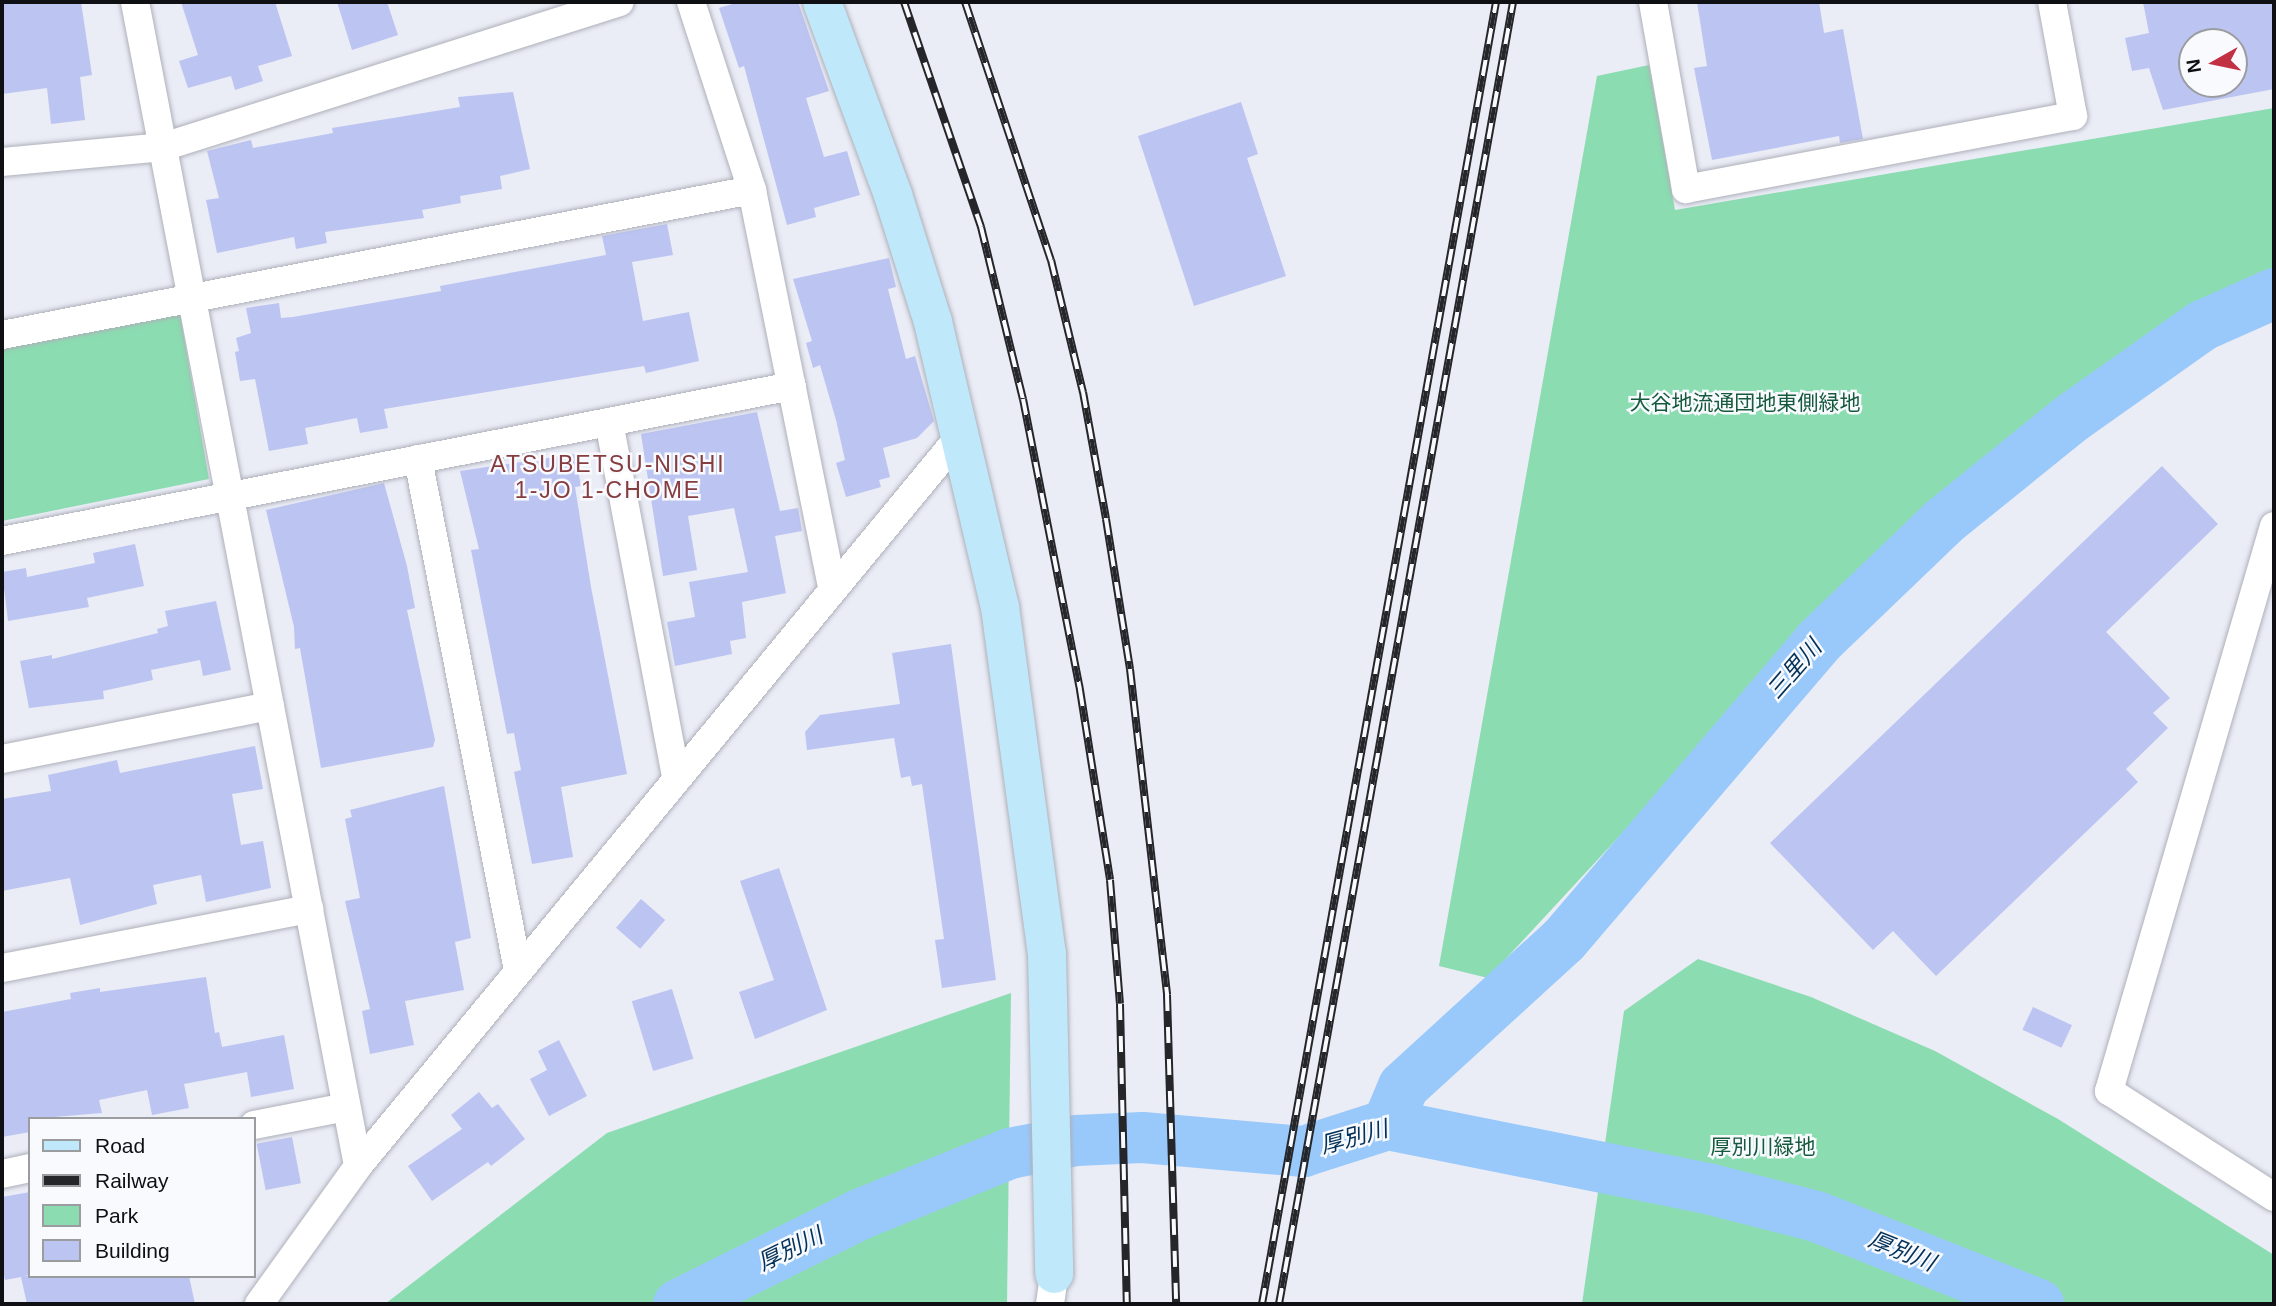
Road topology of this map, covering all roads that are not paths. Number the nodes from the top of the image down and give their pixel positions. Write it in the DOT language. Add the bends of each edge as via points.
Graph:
graph roads {
  1 [pos="135,2"];
  2 [pos="620,2"];
  3 [pos="691,2"];
  4 [pos="822,2"];
  5 [pos="1653,2"];
  6 [pos="2052,2"];
  7 [pos="163,147"];
  8 [pos="2,162"];
  9 [pos="752,190"];
  10 [pos="192,298"];
  11 [pos="2,335"];
  12 [pos="792,386"];
  13 [pos="609,422"];
  14 [pos="960,436"];
  15 [pos="418,459"];
  16 [pos="229,496"];
  17 [pos="2274,526"];
  18 [pos="2,541"];
  19 [pos="832,587"];
  20 [pos="270,706"];
  21 [pos="2,759"];
  22 [pos="676,778"];
  23 [pos="309,909"];
  24 [pos="2,968"];
  25 [pos="518,970"];
  26 [pos="346,1107"];
  27 [pos="256,1125"];
  28 [pos="358,1166"];
  29 [pos="28,1168"];
  30 [pos="2,1174"];
  31 [pos="2274,1197"];
  32 [pos="1052,1289"];
  33 [pos="259,1304"];
  1 -- 7 [label="street"];
  2 -- 7 [label="street"];
  3 -- 9 [label="street"];
  4 -- 14 [label="street" via="901,220 933,321"];
  5 -- 6 [label="street" via="1686,189 2073,116"];
  7 -- 8 [label="street"];
  7 -- 10 [label="street"];
  9 -- 10 [label="street"];
  9 -- 12 [label="street"];
  10 -- 11 [label="street"];
  10 -- 16 [label="street"];
  12 -- 13 [label="street"];
  12 -- 19 [label="street"];
  13 -- 15 [label="street"];
  13 -- 22 [label="street"];
  14 -- 19 [label="street"];
  14 -- 32 [label="street" via="1000,607 1047,954 1052,1019"];
  15 -- 16 [label="street"];
  15 -- 25 [label="street"];
  16 -- 18 [label="street"];
  16 -- 20 [label="street"];
  17 -- 31 [label="street" via="2109,1091"];
  19 -- 22 [label="street"];
  20 -- 21 [label="street"];
  20 -- 23 [label="street"];
  22 -- 25 [label="street"];
  23 -- 24 [label="street"];
  23 -- 26 [label="street"];
  25 -- 28 [label="street"];
  26 -- 27 [label="street"];
  26 -- 28 [label="street"];
  28 -- 33 [label="street"];
  29 -- 30 [label="street"];
}
